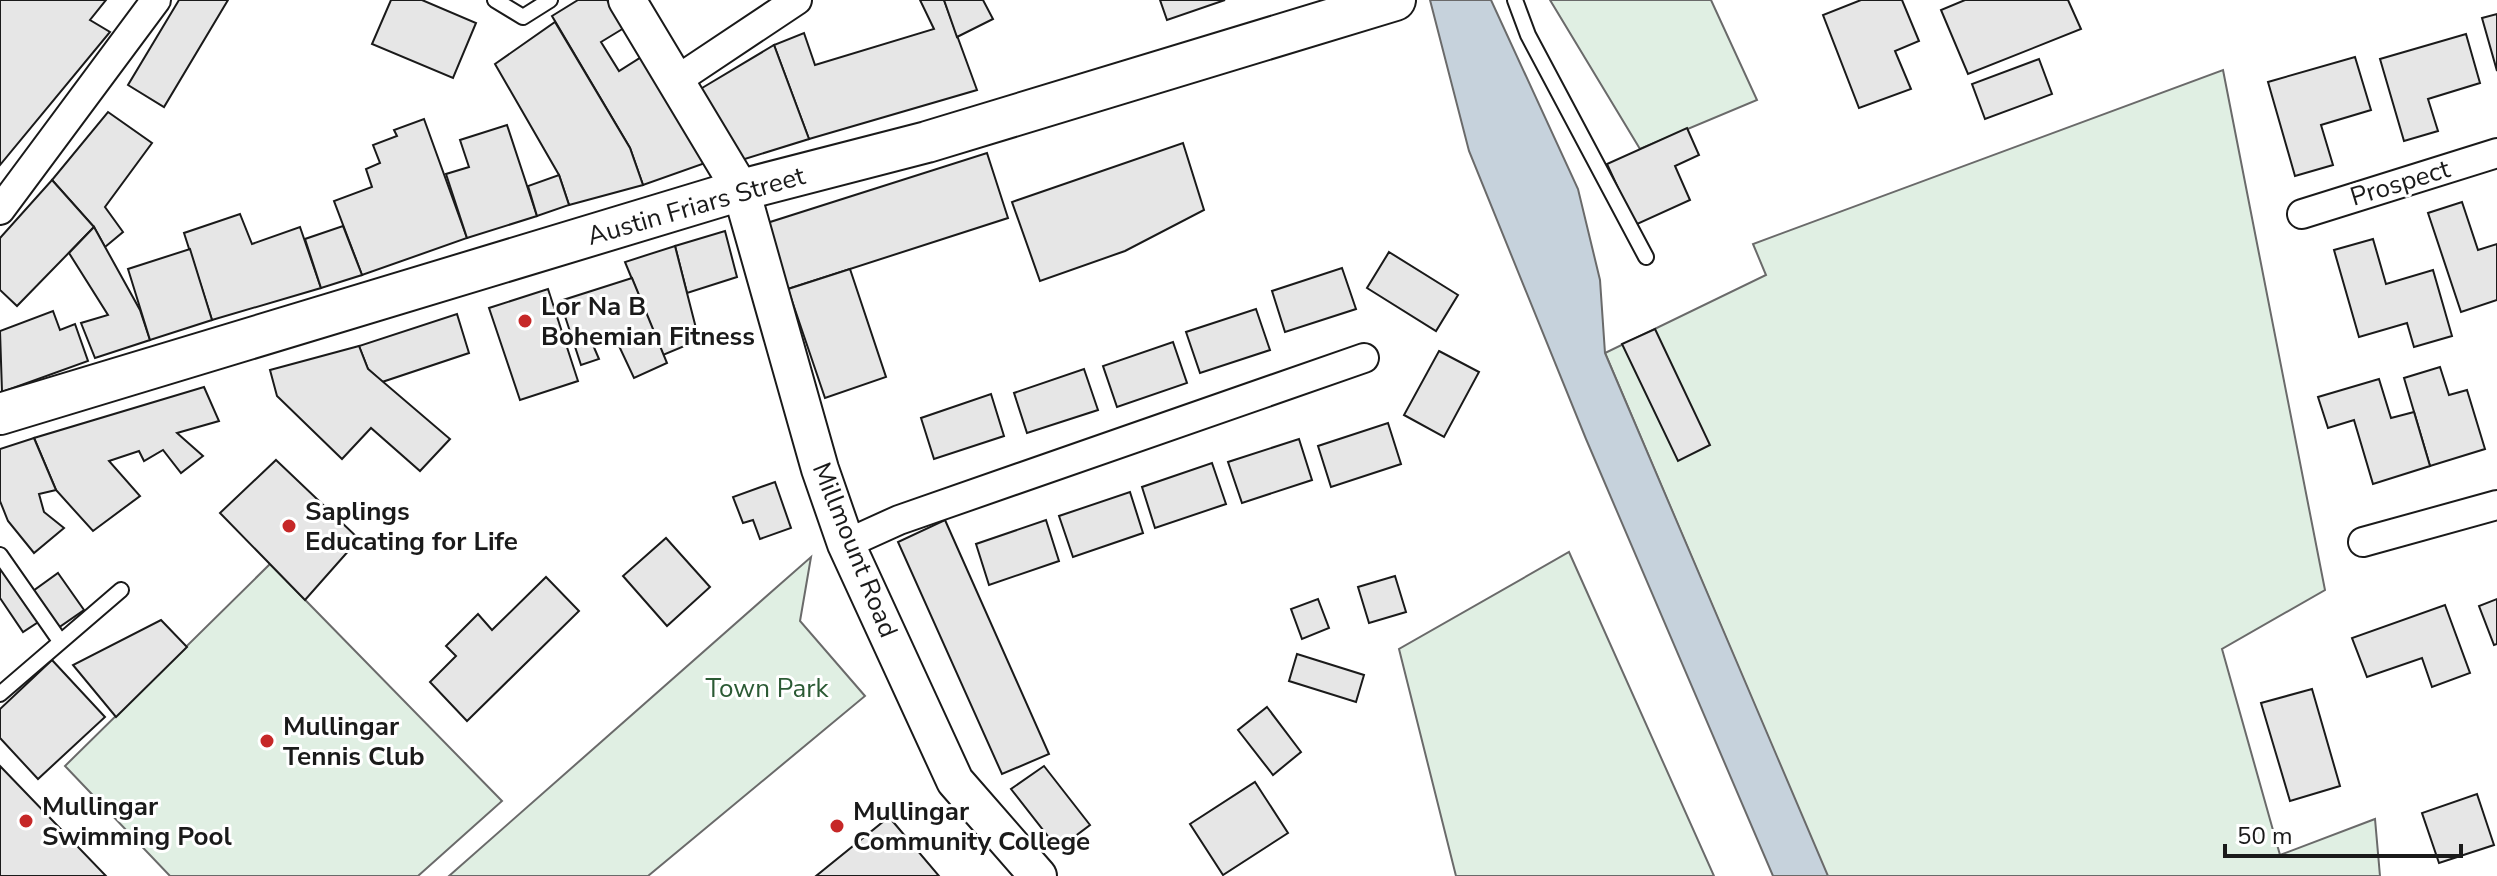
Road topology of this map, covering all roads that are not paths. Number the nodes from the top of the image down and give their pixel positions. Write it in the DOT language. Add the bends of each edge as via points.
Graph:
graph roads {
  1 [pos="156,0"];
  2 [pos="495,0"];
  3 [pos="550,0"];
  4 [pos="627,0"];
  5 [pos="797,0"];
  6 [pos="1394,0"];
  7 [pos="1515,0"];
  8 [pos="677,80"];
  9 [pos="2497,153"];
  10 [pos="741,190"];
  11 [pos="0,210"];
  12 [pos="2302,214"];
  13 [pos="1646,257"];
  14 [pos="1364,358"];
  15 [pos="0,414"];
  16 [pos="2497,505"];
  17 [pos="2363,542"];
  18 [pos="846,544"];
  19 [pos="0,555"];
  20 [pos="121,590"];
  21 [pos="60,641"];
  22 [pos="0,694"];
  23 [pos="1038,876"];
  1 -- 11 [label="street"];
  2 -- 3 [label="lane" via="523,17"];
  4 -- 8 [label="street, Millmount Road"];
  5 -- 8 [label="street"];
  6 -- 10 [label="main road, Austin Friars Street" via="927,142"];
  7 -- 13 [label="lane" via="1528,35"];
  8 -- 10 [label="street, Millmount Road"];
  9 -- 12 [label="street, Prospect"];
  10 -- 15 [label="main road, Austin Friars Street"];
  10 -- 18 [label="street, Millmount Road"];
  14 -- 18 [label="street" via="899,520"];
  16 -- 17 [label="street"];
  18 -- 23 [label="street, Millmount Road" via="955,781"];
  19 -- 21 [label="lane"];
  20 -- 21 [label="lane"];
  21 -- 22 [label="lane"];
}
